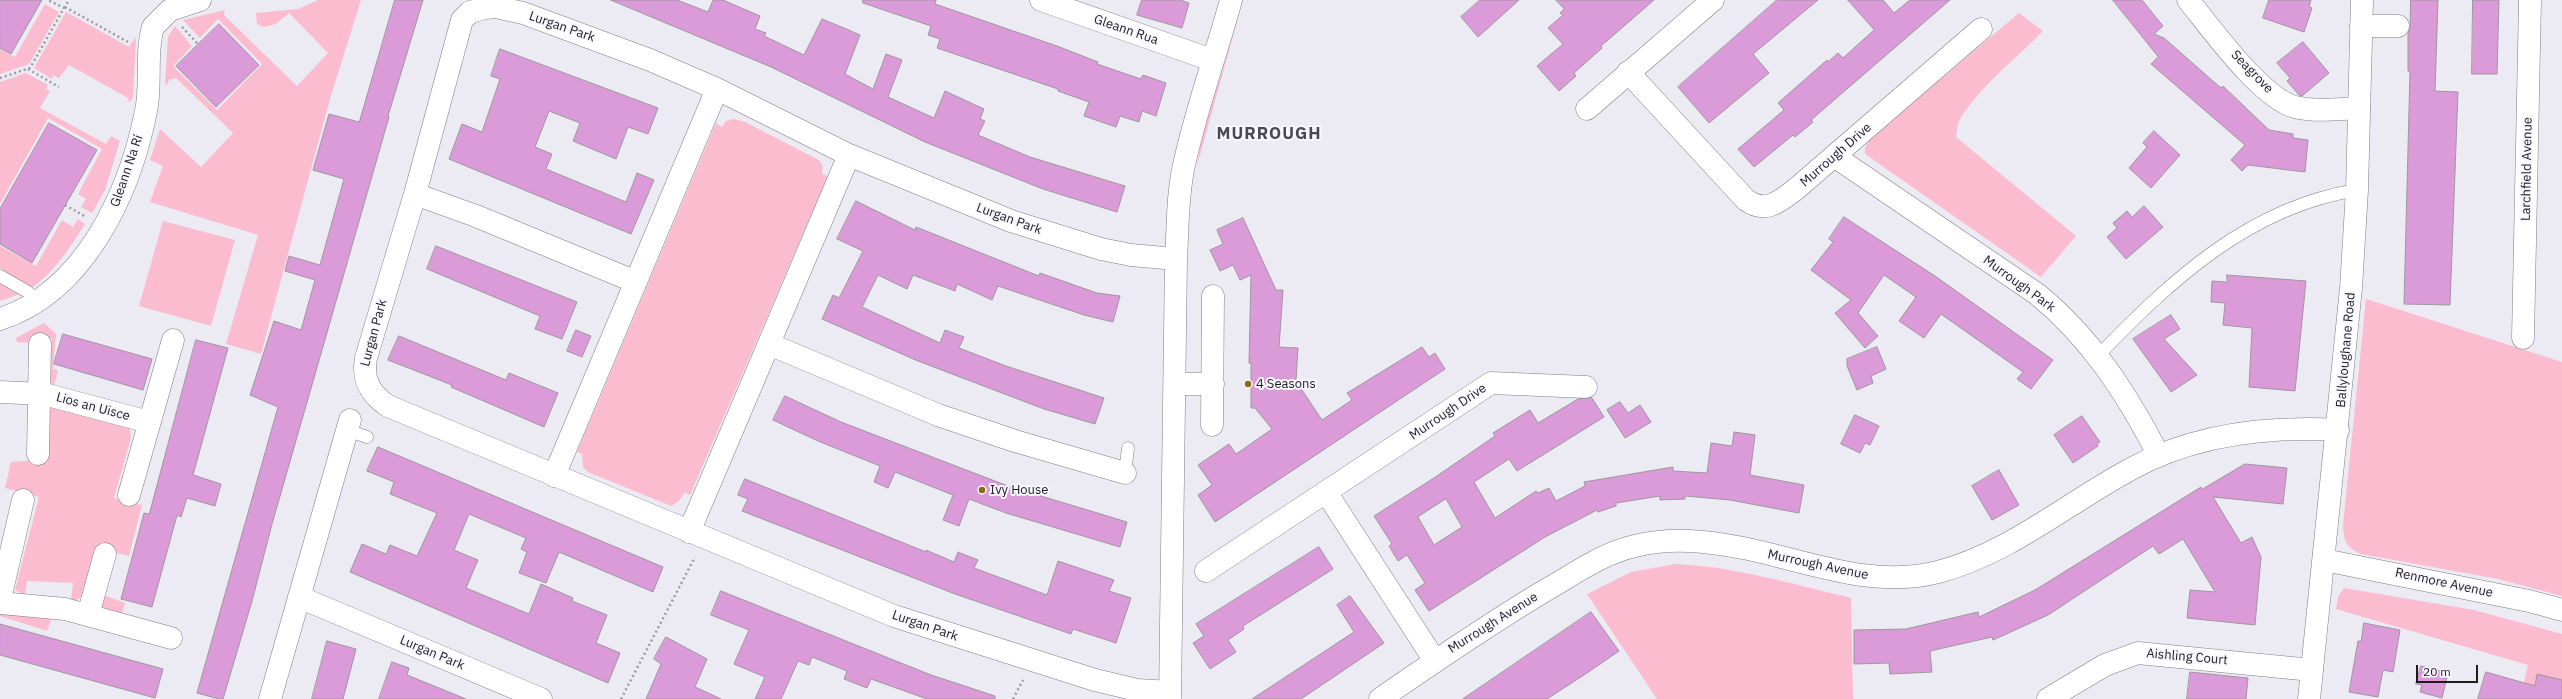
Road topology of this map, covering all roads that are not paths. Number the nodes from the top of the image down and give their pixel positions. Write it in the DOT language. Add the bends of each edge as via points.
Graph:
graph roads {
  1 [pos="200,0"];
  2 [pos="1041,0"];
  3 [pos="1231,0"];
  4 [pos="2188,0"];
  5 [pos="2362,0"];
  6 [pos="2530,0"];
  7 [pos="1701,4"];
  8 [pos="2361,26"];
  9 [pos="2398,26"];
  10 [pos="1981,29"];
  11 [pos="1212,60"];
  12 [pos="1628,72"];
  13 [pos="716,89"];
  14 [pos="1587,108"];
  15 [pos="2359,108"];
  16 [pos="849,155"];
  17 [pos="1834,156"];
  18 [pos="2357,190"];
  19 [pos="415,194"];
  20 [pos="1176,259"];
  21 [pos="0,276"];
  22 [pos="636,282"];
  23 [pos="1213,296"];
  24 [pos="38,302"];
  25 [pos="0,319"];
  26 [pos="2522,338"];
  27 [pos="173,340"];
  28 [pos="40,344"];
  29 [pos="769,344"];
  30 [pos="2097,357"];
  31 [pos="1175,384"];
  32 [pos="1213,384"];
  33 [pos="1586,386"];
  34 [pos="0,392"];
  35 [pos="38,393"];
  36 [pos="149,422"];
  37 [pos="1212,425"];
  38 [pos="355,429"];
  39 [pos="2338,430"];
  40 [pos="1128,448"];
  41 [pos="38,454"];
  42 [pos="2159,456"];
  43 [pos="1125,473"];
  44 [pos="554,476"];
  45 [pos="1326,492"];
  46 [pos="129,495"];
  47 [pos="23,500"];
  48 [pos="697,535"];
  49 [pos="105,554"];
  50 [pos="2324,560"];
  51 [pos="1206,571"];
  52 [pos="299,597"];
  53 [pos="0,599"];
  54 [pos="0,603"];
  55 [pos="2562,610"];
  56 [pos="88,615"];
  57 [pos="171,638"];
  58 [pos="1435,661"];
  59 [pos="2312,670"];
  60 [pos="496,690"];
  61 [pos="1170,695"];
  62 [pos="270,699"];
  63 [pos="541,699"];
  64 [pos="1380,699"];
  65 [pos="2048,699"];
  66 [pos="2309,699"];
  1 -- 24 [label="street, Gleann Na Rí" via="167,12 153,27 147,110 134,159 111,218 59,285"];
  2 -- 11 [label="street, Gleann Rua"];
  3 -- 11 [label="street"];
  4 -- 15 [label="street, Seagrove" via="2251,75 2283,102 2308,109"];
  5 -- 8 [label="street, Ballyloughane Road"];
  6 -- 26 [label="street, Larchfield Avenue"];
  7 -- 12 [label="street"];
  8 -- 9 [label="street"];
  8 -- 15 [label="street, Ballyloughane Road"];
  10 -- 17 [label="street, Murrough Drive"];
  11 -- 20 [label="street, Lurgan Park" via="1184,165"];
  12 -- 14 [label="street"];
  12 -- 17 [label="street, Murrough Drive" via="1746,200 1755,206 1772,206"];
  13 -- 16 [label="street, Lurgan Park"];
  13 -- 19 [label="street, Lurgan Park" via="596,39 523,13 496,7 477,9 465,15 461,24"];
  13 -- 22 [label="street"];
  15 -- 18 [label="street, Ballyloughane Road"];
  16 -- 20 [label="street, Lurgan Park" via="1011,221 1057,236 1117,253"];
  16 -- 29 [label="street"];
  17 -- 30 [label="street, Murrough Park" via="2037,294 2075,328"];
  18 -- 30 [label="lane" via="2332,194 2295,206 2236,234 2176,281"];
  18 -- 39 [label="street, Ballyloughane Road"];
  19 -- 22 [label="street" via="476,216"];
  19 -- 44 [label="street, Lurgan Park" via="366,358 364,372 370,392 388,406"];
  20 -- 31 [label="street, Lurgan Park"];
  21 -- 24 [label="lane" via="28,292"];
  22 -- 44 [label="street"];
  23 -- 32 [label="street"];
  24 -- 25 [label="street, Gleann Na Rí"];
  27 -- 36 [label="street"];
  28 -- 35 [label="street, Lios an Uisce"];
  29 -- 43 [label="street" via="907,403 959,422"];
  29 -- 48 [label="street"];
  30 -- 42 [label="street, Murrough Park" via="2128,398"];
  31 -- 32 [label="street"];
  31 -- 61 [label="street, Lurgan Park"];
  32 -- 37 [label="street"];
  33 -- 45 [label="street, Murrough Drive" via="1492,383"];
  34 -- 35 [label="street, Lios an Uisce"];
  35 -- 36 [label="street, Lios an Uisce"];
  35 -- 41 [label="street, Lios an Uisce"];
  36 -- 46 [label="street"];
  38 -- 52 [label="street"];
  39 -- 42 [label="street, Murrough Avenue" via="2236,433"];
  39 -- 50 [label="street, Ballyloughane Road"];
  40 -- 43 [label="lane"];
  42 -- 58 [label="street, Murrough Avenue" via="2131,469 2005,547 1937,572 1908,577 1865,576 1821,568 1744,548 1680,539 1624,548 1560,582"];
  44 -- 48 [label="street, Lurgan Park"];
  45 -- 51 [label="street, Murrough Drive"];
  45 -- 58 [label="street"];
  47 -- 53 [label="street"];
  48 -- 61 [label="street, Lurgan Park" via="894,616 1095,680"];
  49 -- 56 [label="street"];
  50 -- 55 [label="street, Renmore Avenue"];
  50 -- 59 [label="street, Ballyloughane Road"];
  52 -- 60 [label="street, Lurgan Park"];
  52 -- 62 [label="street"];
  54 -- 56 [label="street" via="56,608"];
  56 -- 57 [label="street"];
  58 -- 64 [label="street, Murrough Avenue"];
  59 -- 65 [label="street, Aishling Court" via="2142,652 2121,657"];
  59 -- 66 [label="street, Ballyloughane Road"];
  60 -- 63 [label="street, Lurgan Park"];
}
